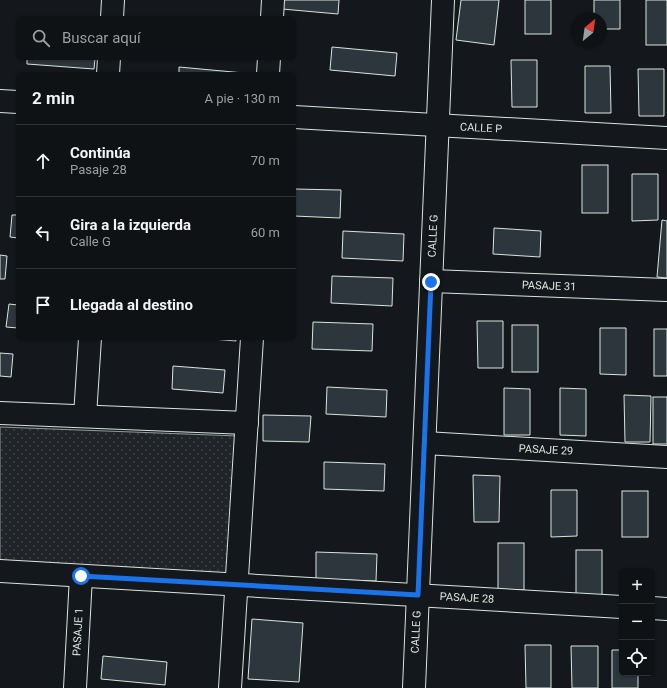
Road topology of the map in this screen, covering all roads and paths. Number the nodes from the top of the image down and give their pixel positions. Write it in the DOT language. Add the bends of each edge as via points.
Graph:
graph roads {
  1 [pos="113,0"];
  2 [pos="273,0"];
  3 [pos="443,0"];
  4 [pos="112,16"];
  5 [pos="272,16"];
  6 [pos="109,60"];
  7 [pos="269,60"];
  8 [pos="108,72"];
  9 [pos="268,72"];
  10 [pos="0,101"];
  11 [pos="16,102"];
  12 [pos="296,117"];
  13 [pos="438,125"];
  14 [pos="667,138"];
  15 [pos="431,282"];
  16 [pos="667,290"];
  17 [pos="90,340"];
  18 [pos="252,340"];
  19 [pos="0,413"];
  20 [pos="85,416"];
  21 [pos="247,423"];
  22 [pos="425,443"];
  23 [pos="667,457"];
  24 [pos="0,571"];
  25 [pos="81,576"];
  26 [pos="237,585"];
  27 [pos="418,595"];
  28 [pos="619,607"];
  29 [pos="655,608"];
  30 [pos="667,609"];
  31 [pos="75,688"];
  32 [pos="230,688"];
  33 [pos="414,688"];
  1 -- 4 [label="street"];
  2 -- 5 [label="street"];
  3 -- 13 [label="street, CALLE G"];
  6 -- 8 [label="street"];
  7 -- 9 [label="street"];
  10 -- 11 [label="street"];
  12 -- 13 [label="street, CALLE P"];
  13 -- 14 [label="street, CALLE P"];
  13 -- 15 [label="street, CALLE G"];
  15 -- 16 [label="street, PASAJE 31"];
  15 -- 22 [label="street, CALLE G"];
  17 -- 20 [label="street"];
  18 -- 21 [label="street"];
  19 -- 20 [label="street"];
  20 -- 21 [label="street"];
  21 -- 26 [label="street"];
  22 -- 23 [label="street, PASAJE 29"];
  22 -- 27 [label="street, CALLE G"];
  24 -- 25 [label="street, PASAJE 28"];
  25 -- 26 [label="street, PASAJE 28"];
  25 -- 31 [label="street, PASAJE 1"];
  26 -- 27 [label="street, PASAJE 28"];
  26 -- 32 [label="street"];
  27 -- 28 [label="street, PASAJE 28"];
  27 -- 33 [label="street, CALLE G"];
  29 -- 30 [label="street"];
}
